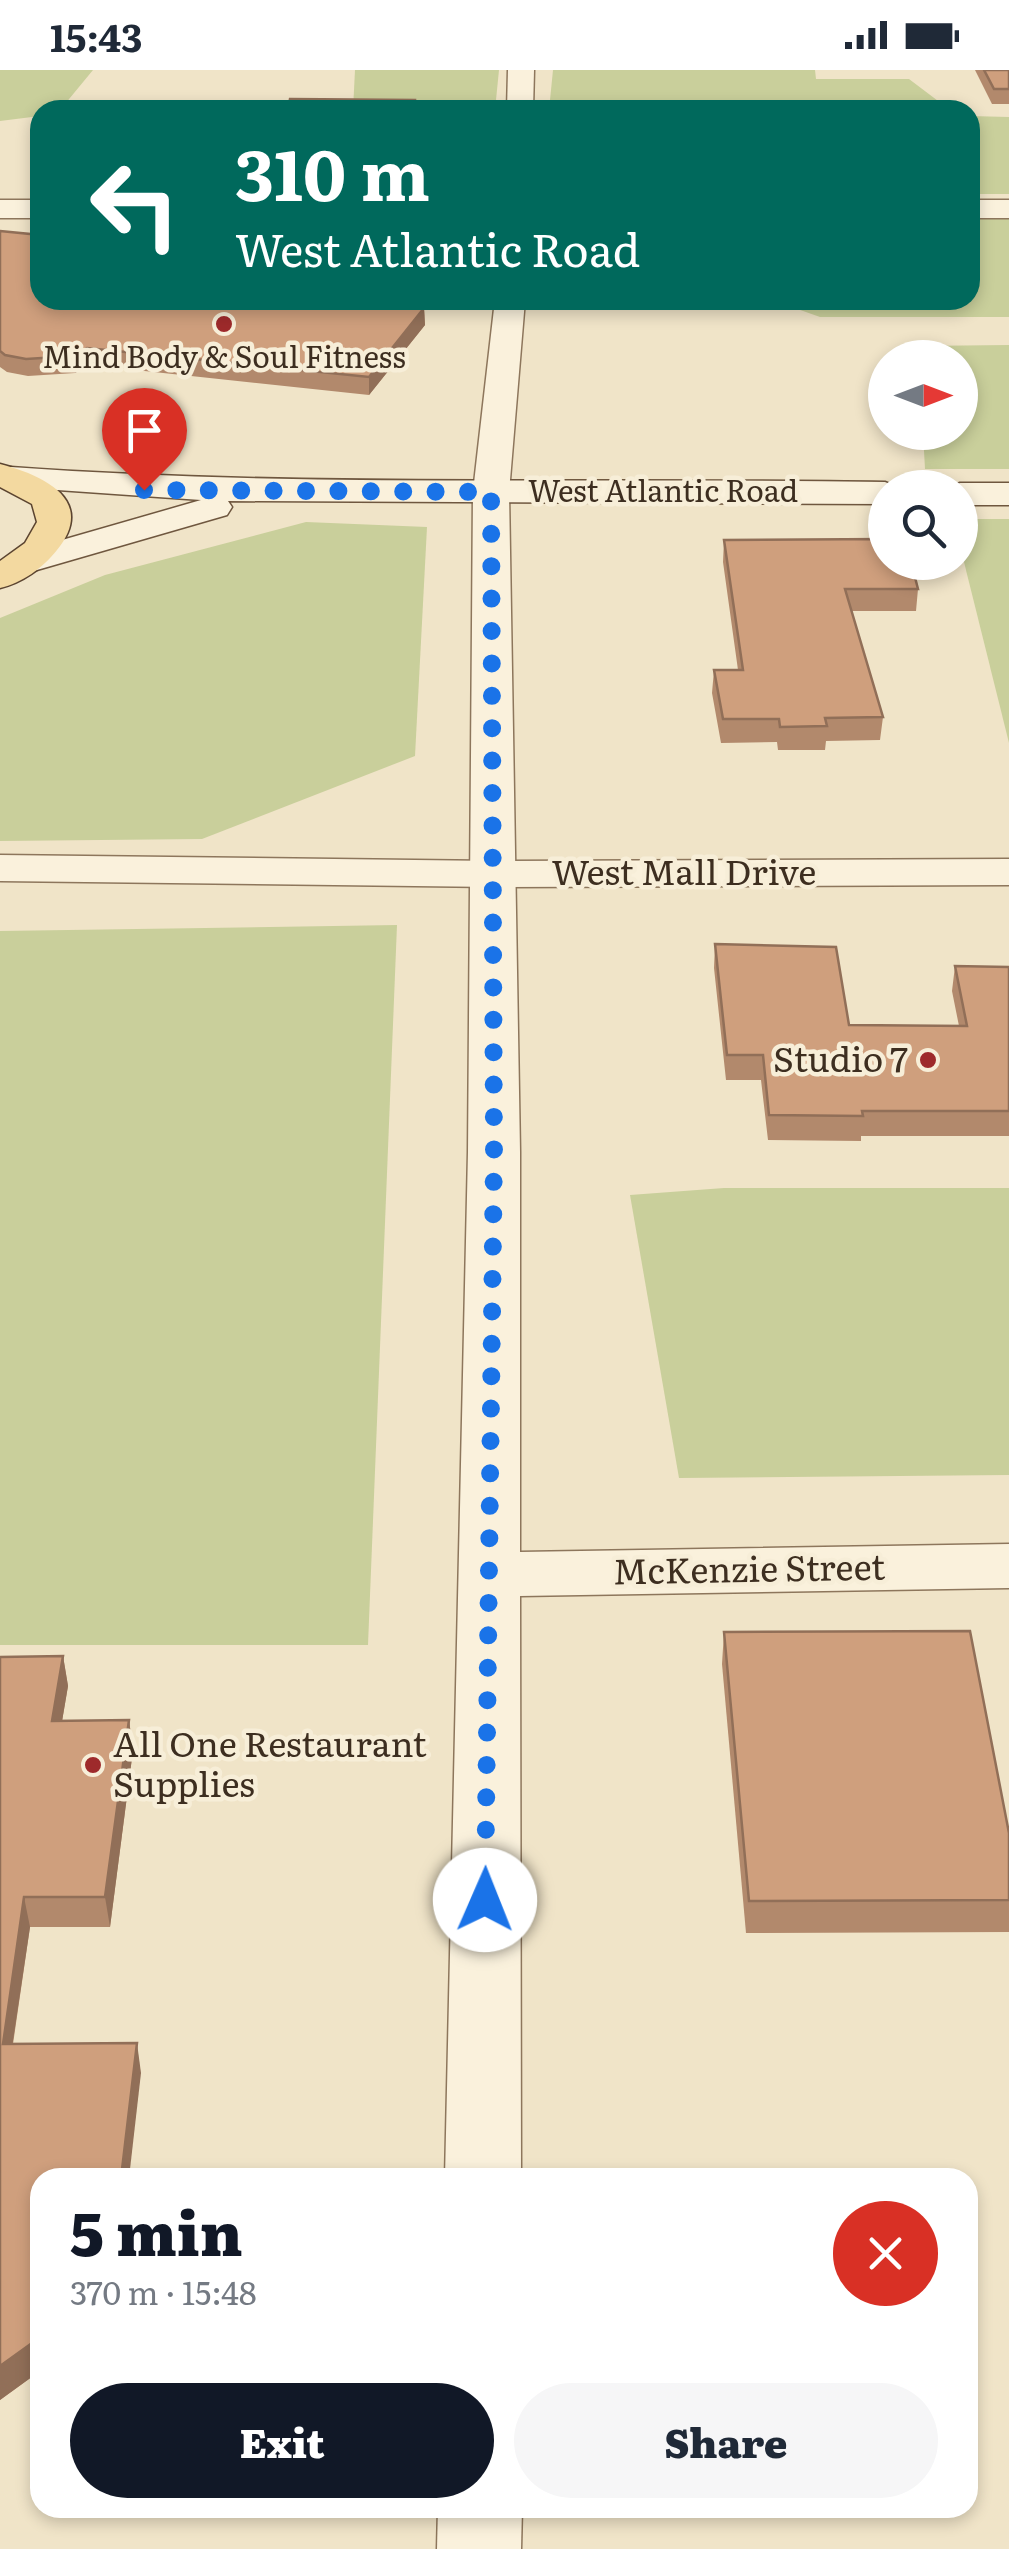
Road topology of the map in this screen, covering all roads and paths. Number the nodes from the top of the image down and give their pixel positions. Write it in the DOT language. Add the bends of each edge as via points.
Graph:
graph roads {
  1 [pos="521,70"];
  2 [pos="520,100"];
  3 [pos="980,208"];
  4 [pos="1009,208"];
  5 [pos="0,209"];
  6 [pos="30,209"];
  7 [pos="509,310"];
  8 [pos="5,476"];
  9 [pos="491,492"];
  10 [pos="260,493"];
  11 [pos="868,494"];
  12 [pos="978,494"];
  13 [pos="1009,494"];
  14 [pos="15,569"];
  15 [pos="0,868"];
  16 [pos="1009,872"];
  17 [pos="495,874"];
  18 [pos="1009,1566"];
  19 [pos="489,1575"];
  20 [pos="483,2168"];
  21 [pos="480,2518"];
  22 [pos="479,2549"];
  1 -- 2 [label="street"];
  3 -- 4 [label="street"];
  5 -- 6 [label="street"];
  7 -- 9 [label="street"];
  8 -- 10 [label="street, West Atlantic Road"];
  8 -- 14 [label="main road" via="37,490 52,506 56,524 49,543"];
  9 -- 10 [label="street, West Atlantic Road"];
  9 -- 11 [label="street, West Atlantic Road"];
  9 -- 17 [label="street"];
  10 -- 14 [label="street, West Atlantic Road"];
  12 -- 13 [label="street"];
  15 -- 17 [label="street, West Mall Drive"];
  16 -- 17 [label="street, West Mall Drive"];
  17 -- 19 [label="street"];
  18 -- 19 [label="street, McKenzie Street"];
  19 -- 20 [label="street"];
  21 -- 22 [label="street"];
}
